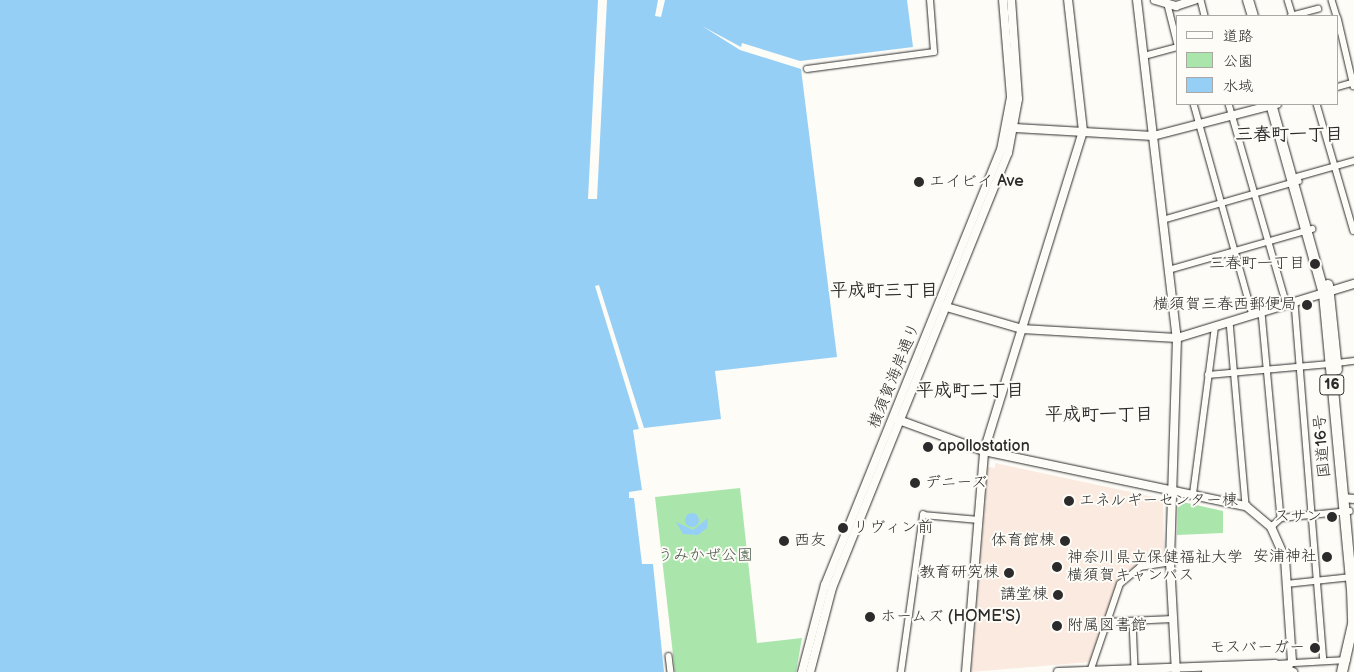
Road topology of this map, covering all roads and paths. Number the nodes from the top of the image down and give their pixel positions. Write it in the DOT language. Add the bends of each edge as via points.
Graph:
graph roads {
  1 [pos="930,0"];
  2 [pos="1003,0"];
  3 [pos="1011,0"];
  4 [pos="1068,0"];
  5 [pos="1137,0"];
  6 [pos="1155,0"];
  7 [pos="1195,0"];
  8 [pos="1201,0"];
  9 [pos="1241,0"];
  10 [pos="1248,0"];
  11 [pos="1288,0"];
  12 [pos="1332,0"];
  13 [pos="1168,5"];
  14 [pos="1318,8"];
  15 [pos="1205,15"];
  16 [pos="1246,15"];
  17 [pos="1253,15"];
  18 [pos="1292,15"];
  19 [pos="1295,15"];
  20 [pos="1336,15"];
  21 [pos="1339,26"];
  22 [pos="1176,38"];
  23 [pos="1176,47"];
  24 [pos="1144,56"];
  25 [pos="807,69"];
  26 [pos="1353,85"];
  27 [pos="1339,87"];
  28 [pos="1194,105"];
  29 [pos="1229,105"];
  30 [pos="1271,105"];
  31 [pos="1275,105"];
  32 [pos="1317,105"];
  33 [pos="1232,116"];
  34 [pos="1199,124"];
  35 [pos="1014,128"];
  36 [pos="1083,131"];
  37 [pos="1153,136"];
  38 [pos="1354,161"];
  39 [pos="1334,167"];
  40 [pos="1296,181"];
  41 [pos="1255,194"];
  42 [pos="1222,204"];
  43 [pos="1163,220"];
  44 [pos="1309,230"];
  45 [pos="1354,231"];
  46 [pos="1269,242"];
  47 [pos="1236,251"];
  48 [pos="1169,270"];
  49 [pos="1354,284"];
  50 [pos="1327,294"];
  51 [pos="1295,303"];
  52 [pos="939,305"];
  53 [pos="1286,306"];
  54 [pos="948,308"];
  55 [pos="1262,313"];
  56 [pos="1253,315"];
  57 [pos="1230,322"];
  58 [pos="1215,327"];
  59 [pos="1022,329"];
  60 [pos="1178,338"];
  61 [pos="1354,361"];
  62 [pos="1333,364"];
  63 [pos="1301,367"];
  64 [pos="1267,370"];
  65 [pos="1234,373"];
  66 [pos="1208,375"];
  67 [pos="892,418"];
  68 [pos="900,420"];
  69 [pos="984,451"];
  70 [pos="1172,489"];
  71 [pos="1193,494"];
  72 [pos="1349,498"];
  73 [pos="1246,506"];
  74 [pos="1347,511"];
  75 [pos="1312,514"];
  76 [pos="1281,518"];
  77 [pos="979,520"];
  78 [pos="1271,527"];
  79 [pos="1354,559"];
  80 [pos="1170,562"];
  81 [pos="1352,577"];
  82 [pos="1318,581"];
  83 [pos="1286,584"];
  84 [pos="1173,620"];
  85 [pos="1133,621"];
  86 [pos="1106,622"];
  87 [pos="669,656"];
  88 [pos="1350,660"];
  89 [pos="1324,661"];
  90 [pos="1135,668"];
  91 [pos="1287,669"];
  92 [pos="1121,670"];
  93 [pos="1176,670"];
  94 [pos="1090,671"];
  95 [pos="671,672"];
  96 [pos="802,672"];
  97 [pos="810,672"];
  98 [pos="901,672"];
  99 [pos="966,672"];
  100 [pos="1058,672"];
  101 [pos="1206,672"];
  102 [pos="1342,672"];
  103 [pos="1349,672"];
  1 -- 25 [label="street" via="934,52"];
  2 -- 52 [label="street, 横須賀海岸通り" via="1011,72 1007,125"];
  3 -- 35 [label="street" via="1018,68"];
  4 -- 36 [label="street"];
  5 -- 24 [label="street"];
  6 -- 13 [label="street"];
  7 -- 13 [label="street"];
  8 -- 15 [label="street"];
  9 -- 16 [label="highway"];
  10 -- 17 [label="highway"];
  11 -- 18 [label="street"];
  12 -- 20 [label="street"];
  13 -- 22 [label="street"];
  14 -- 19 [label="street"];
  21 -- 26 [label="street"];
  23 -- 24 [label="street"];
  24 -- 37 [label="street"];
  26 -- 27 [label="street"];
  28 -- 34 [label="street"];
  29 -- 33 [label="street"];
  30 -- 33 [label="street"];
  31 -- 40 [label="highway, 国道16号 / 16"];
  32 -- 39 [label="street"];
  33 -- 34 [label="street"];
  33 -- 41 [label="street"];
  34 -- 37 [label="street"];
  34 -- 42 [label="street"];
  35 -- 36 [label="street"];
  35 -- 54 [label="street"];
  36 -- 37 [label="street"];
  36 -- 59 [label="street"];
  37 -- 43 [label="street"];
  38 -- 39 [label="street"];
  39 -- 40 [label="street"];
  39 -- 45 [label="street"];
  40 -- 41 [label="street"];
  40 -- 44 [label="highway, 国道16号 / 16"];
  41 -- 42 [label="street"];
  41 -- 46 [label="street"];
  42 -- 43 [label="street"];
  42 -- 47 [label="street"];
  43 -- 48 [label="street"];
  44 -- 46 [label="street"];
  44 -- 50 [label="highway, 国道16号 / 16"];
  46 -- 47 [label="street"];
  46 -- 53 [label="street"];
  47 -- 48 [label="street"];
  47 -- 56 [label="street"];
  48 -- 60 [label="street"];
  49 -- 50 [label="street"];
  50 -- 51 [label="street"];
  50 -- 62 [label="highway, 国道16号 / 16"];
  51 -- 53 [label="street"];
  51 -- 63 [label="street"];
  52 -- 54 [label="street"];
  52 -- 67 [label="street, 横須賀海岸通り"];
  53 -- 55 [label="street"];
  54 -- 59 [label="street"];
  54 -- 68 [label="street"];
  55 -- 56 [label="street"];
  55 -- 64 [label="street"];
  56 -- 57 [label="street"];
  57 -- 58 [label="street"];
  57 -- 65 [label="street"];
  58 -- 60 [label="street"];
  58 -- 66 [label="street"];
  59 -- 60 [label="street"];
  59 -- 69 [label="street"];
  60 -- 70 [label="street"];
  61 -- 62 [label="street"];
  62 -- 63 [label="street"];
  62 -- 72 [label="highway, 国道16号 / 16"];
  63 -- 64 [label="street"];
  63 -- 75 [label="street"];
  64 -- 65 [label="street"];
  64 -- 76 [label="street"];
  65 -- 66 [label="street"];
  65 -- 73 [label="street"];
  66 -- 71 [label="street"];
  67 -- 68 [label="street"];
  67 -- 96 [label="street, 横須賀海岸通り" via="825,585"];
  68 -- 69 [label="street"];
  68 -- 97 [label="street" via="832,588"];
  69 -- 70 [label="street"];
  69 -- 77 [label="street"];
  70 -- 71 [label="street"];
  70 -- 80 [label="street"];
  71 -- 73 [label="street"];
  72 -- 74 [label="highway, 国道16号 / 16"];
  73 -- 78 [label="street"];
  74 -- 75 [label="street"];
  74 -- 79 [label="highway, 国道16号 / 16"];
  74 -- 81 [label="highway, 国道16号 / 16"];
  75 -- 76 [label="street"];
  75 -- 82 [label="street"];
  76 -- 78 [label="street"];
  77 -- 98 [label="street" via="924,515"];
  77 -- 99 [label="street"];
  78 -- 83 [label="street" via="1281,541"];
  80 -- 84 [label="street"];
  80 -- 86 [label="street" via="1131,571 1120,584"];
  81 -- 82 [label="street"];
  81 -- 88 [label="highway, 国道16号 / 16"];
  82 -- 83 [label="street"];
  82 -- 89 [label="street"];
  83 -- 91 [label="street"];
  84 -- 85 [label="street"];
  84 -- 93 [label="street"];
  85 -- 86 [label="street"];
  85 -- 90 [label="street"];
  86 -- 94 [label="street"];
  87 -- 95 [label="street"];
  88 -- 89 [label="street"];
  88 -- 102 [label="highway, 国道16号 / 16"];
  88 -- 103 [label="highway, 国道16号 / 16"];
  89 -- 91 [label="street"];
  90 -- 92 [label="street"];
  90 -- 93 [label="street"];
  91 -- 93 [label="street" via="1275,664"];
  91 -- 101 [label="street"];
  92 -- 94 [label="street"];
  94 -- 100 [label="street"];
}
